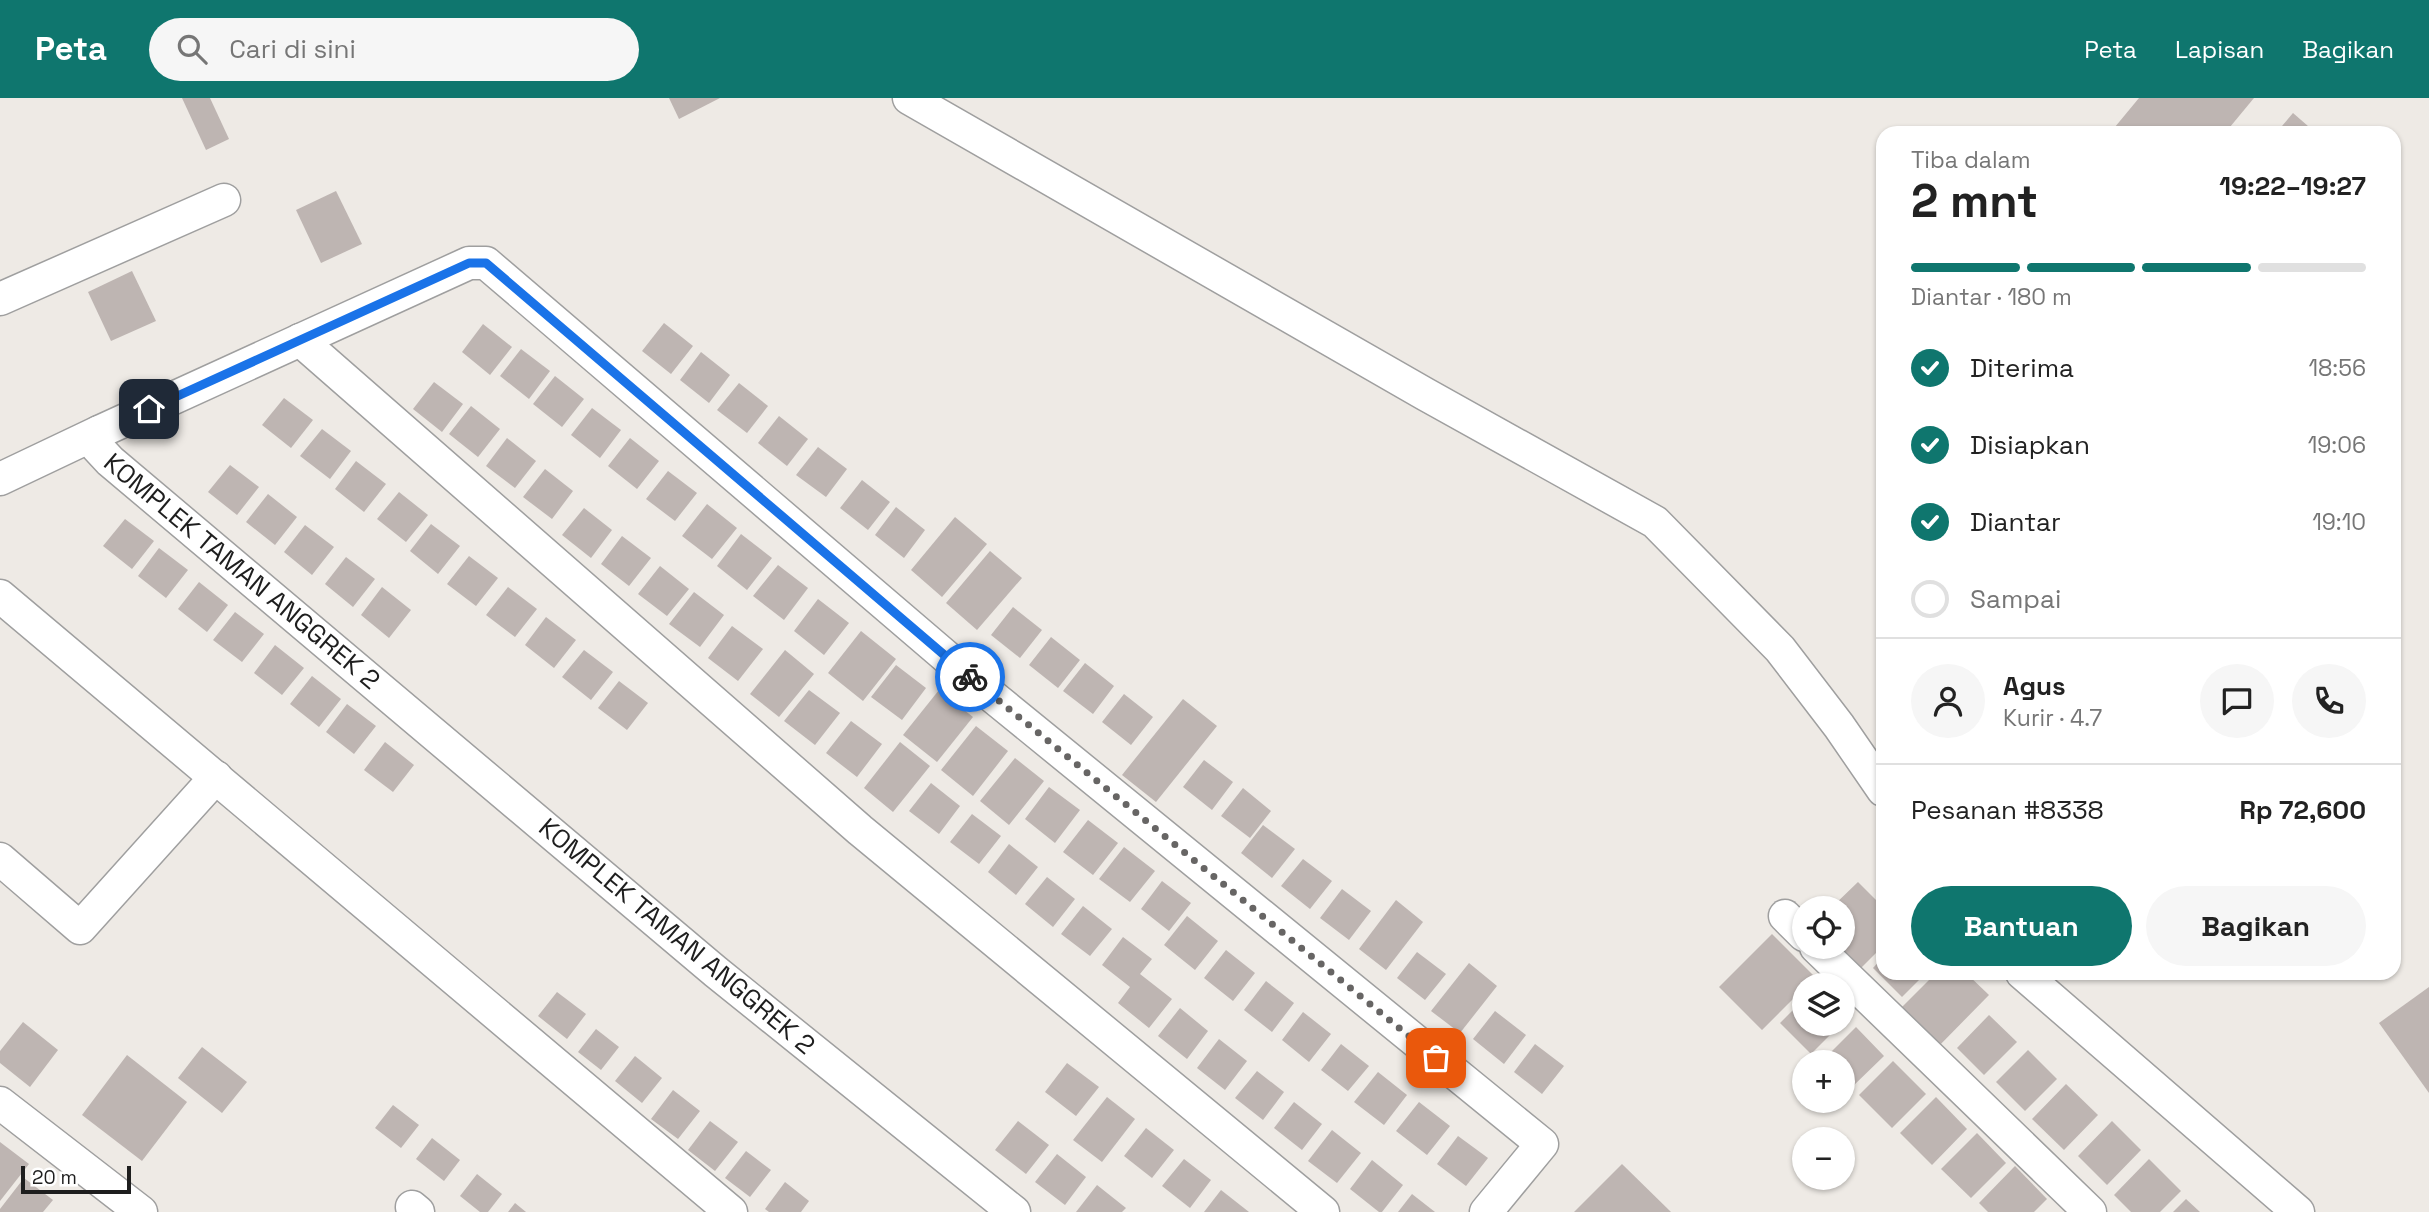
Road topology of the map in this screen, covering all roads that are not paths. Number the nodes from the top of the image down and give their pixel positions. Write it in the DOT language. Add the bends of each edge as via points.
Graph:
graph roads {
  1 [pos="909,98"];
  2 [pos="223,200"];
  3 [pos="0,299"];
  4 [pos="300,340"];
  5 [pos="99,432"];
  6 [pos="0,479"];
  7 [pos="0,596"];
  8 [pos="216,777"];
  9 [pos="1876,780"];
  10 [pos="0,859"];
  11 [pos="1828,959"];
  12 [pos="2030,980"];
  13 [pos="0,1102"];
  14 [pos="141,1212"];
  15 [pos="731,1212"];
  16 [pos="1014,1212"];
  17 [pos="1323,1212"];
  18 [pos="1486,1212"];
  19 [pos="2090,1212"];
  20 [pos="2298,1212"];
  1 -- 9 [label="street" via="1655,522 1780,649"];
  2 -- 3 [label="street"];
  4 -- 5 [label="street, KOMPLEK TAMAN ANGGREK 2"];
  4 -- 17 [label="street" via="860,830"];
  4 -- 18 [label="street, KOMPLEK TAMAN ANGGREK 2" via="469,263 486,263 992,696 1542,1144"];
  5 -- 6 [label="street"];
  5 -- 16 [label="street, KOMPLEK TAMAN ANGGREK 2" via="97,447 110,461 716,972"];
  7 -- 8 [label="street"];
  8 -- 10 [label="street" via="80,928"];
  8 -- 15 [label="street"];
  11 -- 19 [label="street"];
  12 -- 20 [label="street"];
  13 -- 14 [label="street"];
}
